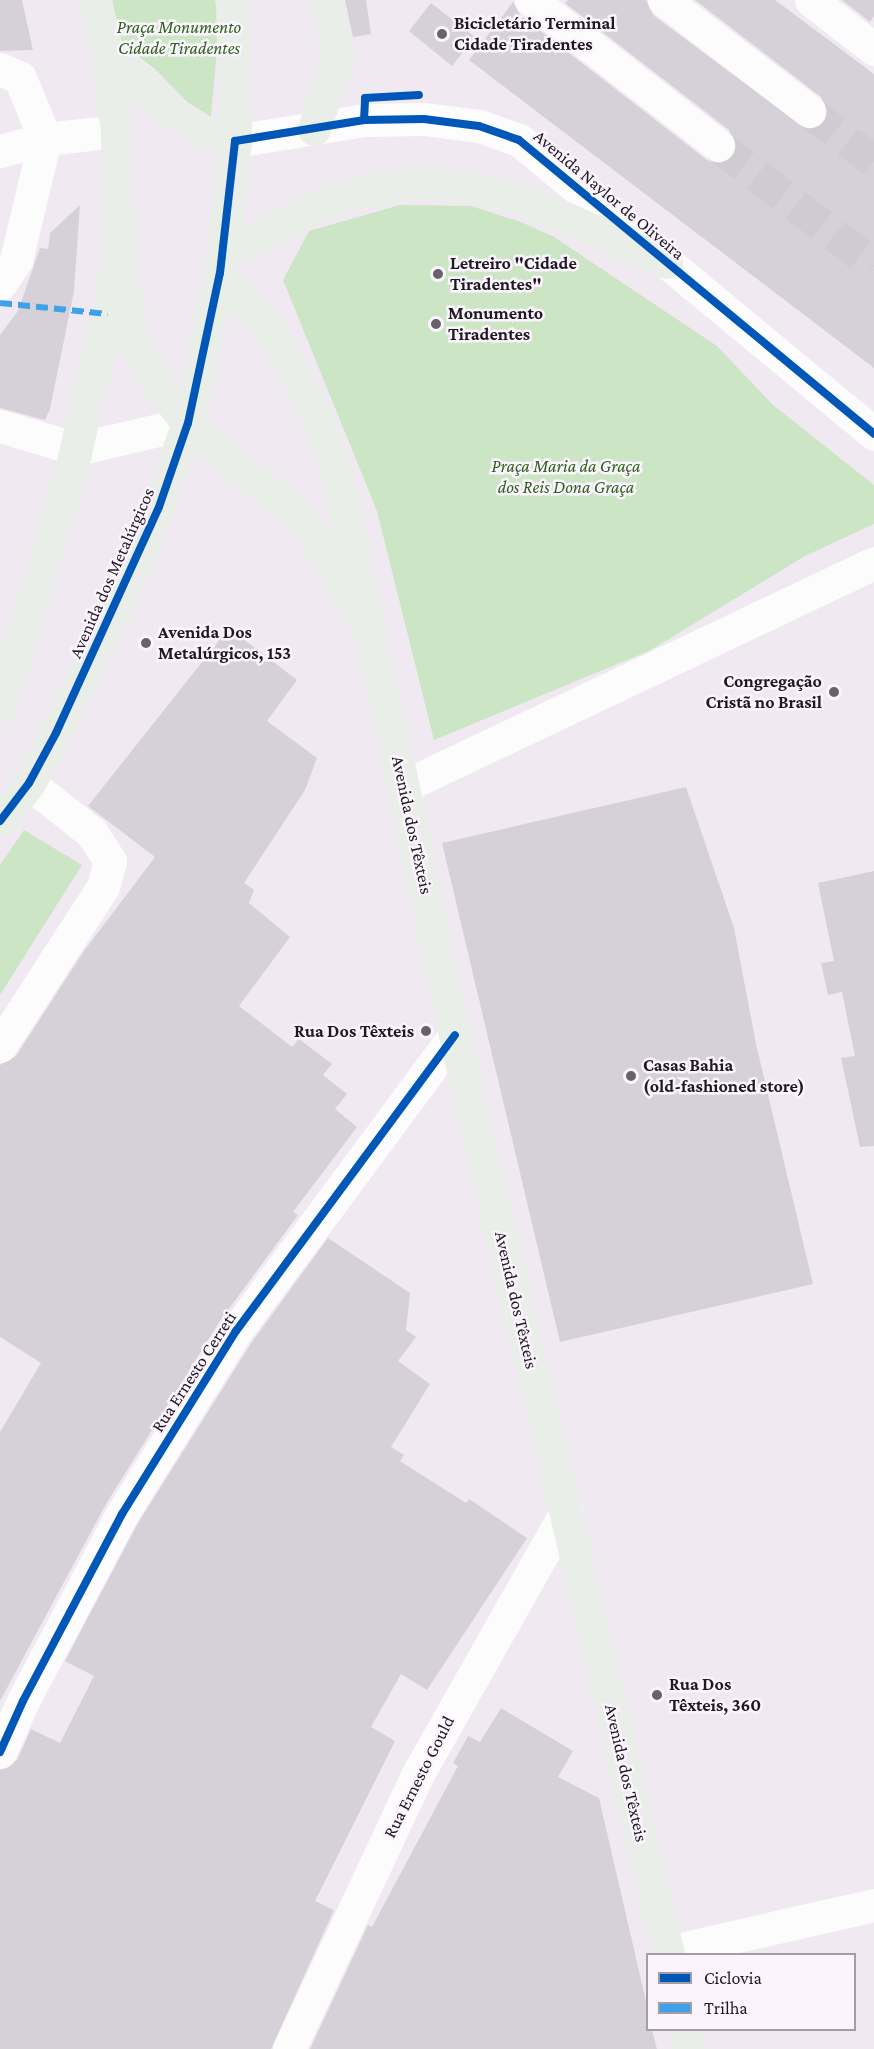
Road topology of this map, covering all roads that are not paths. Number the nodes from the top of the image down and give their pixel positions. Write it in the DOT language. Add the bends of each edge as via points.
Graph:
graph roads {
  1 [pos="94,0"];
  2 [pos="232,0"];
  3 [pos="326,0"];
  4 [pos="531,0"];
  5 [pos="664,0"];
  6 [pos="811,0"];
  7 [pos="874,49"];
  8 [pos="107,53"];
  9 [pos="0,69"];
  10 [pos="809,111"];
  11 [pos="314,129"];
  12 [pos="117,131"];
  13 [pos="45,139"];
  14 [pos="235,141"];
  15 [pos="718,145"];
  16 [pos="0,151"];
  17 [pos="119,260"];
  18 [pos="666,262"];
  19 [pos="222,263"];
  20 [pos="0,284"];
  21 [pos="188,423"];
  22 [pos="0,426"];
  23 [pos="874,434"];
  24 [pos="77,449"];
  25 [pos="874,563"];
  26 [pos="374,643"];
  27 [pos="0,707"];
  28 [pos="29,783"];
  29 [pos="404,786"];
  30 [pos="0,821"];
  31 [pos="455,1035"];
  32 [pos="0,1046"];
  33 [pos="566,1512"];
  34 [pos="0,1752"];
  35 [pos="874,1905"];
  36 [pos="668,1953"];
  37 [pos="685,2031"];
  38 [pos="288,2049"];
  39 [pos="690,2049"];
  1 -- 8 [label="main road"];
  2 -- 14 [label="main road, Avenida dos Metalúrgicos"];
  3 -- 11 [label="main road" via="338,55"];
  4 -- 15 [label="street"];
  5 -- 10 [label="street"];
  6 -- 7 [label="street"];
  8 -- 12 [label="main road"];
  8 -- 14 [label="main road" via="174,113 203,131"];
  9 -- 13 [label="street" via="20,78"];
  11 -- 14 [label="street, Avenida Naylor de Oliveira"];
  11 -- 18 [label="street, Avenida Naylor de Oliveira" via="364,120 424,119 480,126 519,140 560,170"];
  12 -- 13 [label="street"];
  12 -- 17 [label="main road"];
  13 -- 16 [label="street"];
  13 -- 20 [label="street" via="16,260"];
  14 -- 19 [label="main road, Avenida dos Metalúrgicos"];
  17 -- 21 [label="main road, Avenida dos Têxteis" via="134,341 158,385"];
  17 -- 24 [label="main road"];
  18 -- 19 [label="main road" via="523,200 475,188 416,183 334,199"];
  18 -- 23 [label="street, Avenida Naylor de Oliveira"];
  19 -- 21 [label="main road, Avenida dos Metalúrgicos"];
  19 -- 26 [label="main road, Avenida dos Têxteis" via="276,339 312,404 337,473"];
  21 -- 24 [label="street"];
  21 -- 26 [label="main road, Avenida dos Têxteis" via="284,504 314,535"];
  21 -- 28 [label="main road, Avenida dos Metalúrgicos" via="141,553"];
  22 -- 24 [label="street"];
  24 -- 27 [label="main road"];
  25 -- 29 [label="street"];
  26 -- 29 [label="main road, Avenida dos Têxteis"];
  28 -- 30 [label="main road, Avenida dos Metalúrgicos"];
  28 -- 32 [label="street" via="92,833 110,861 103,887"];
  29 -- 31 [label="main road, Avenida dos Têxteis"];
  31 -- 33 [label="main road, Avenida dos Têxteis"];
  31 -- 34 [label="street, Rua Ernesto Cerreti" via="236,1331 122,1514 22,1701"];
  33 -- 36 [label="main road, Avenida dos Têxteis"];
  33 -- 38 [label="street, Rua Ernesto Gould" via="419,1772"];
  35 -- 36 [label="street"];
  37 -- 39 [label="main road"];
}
